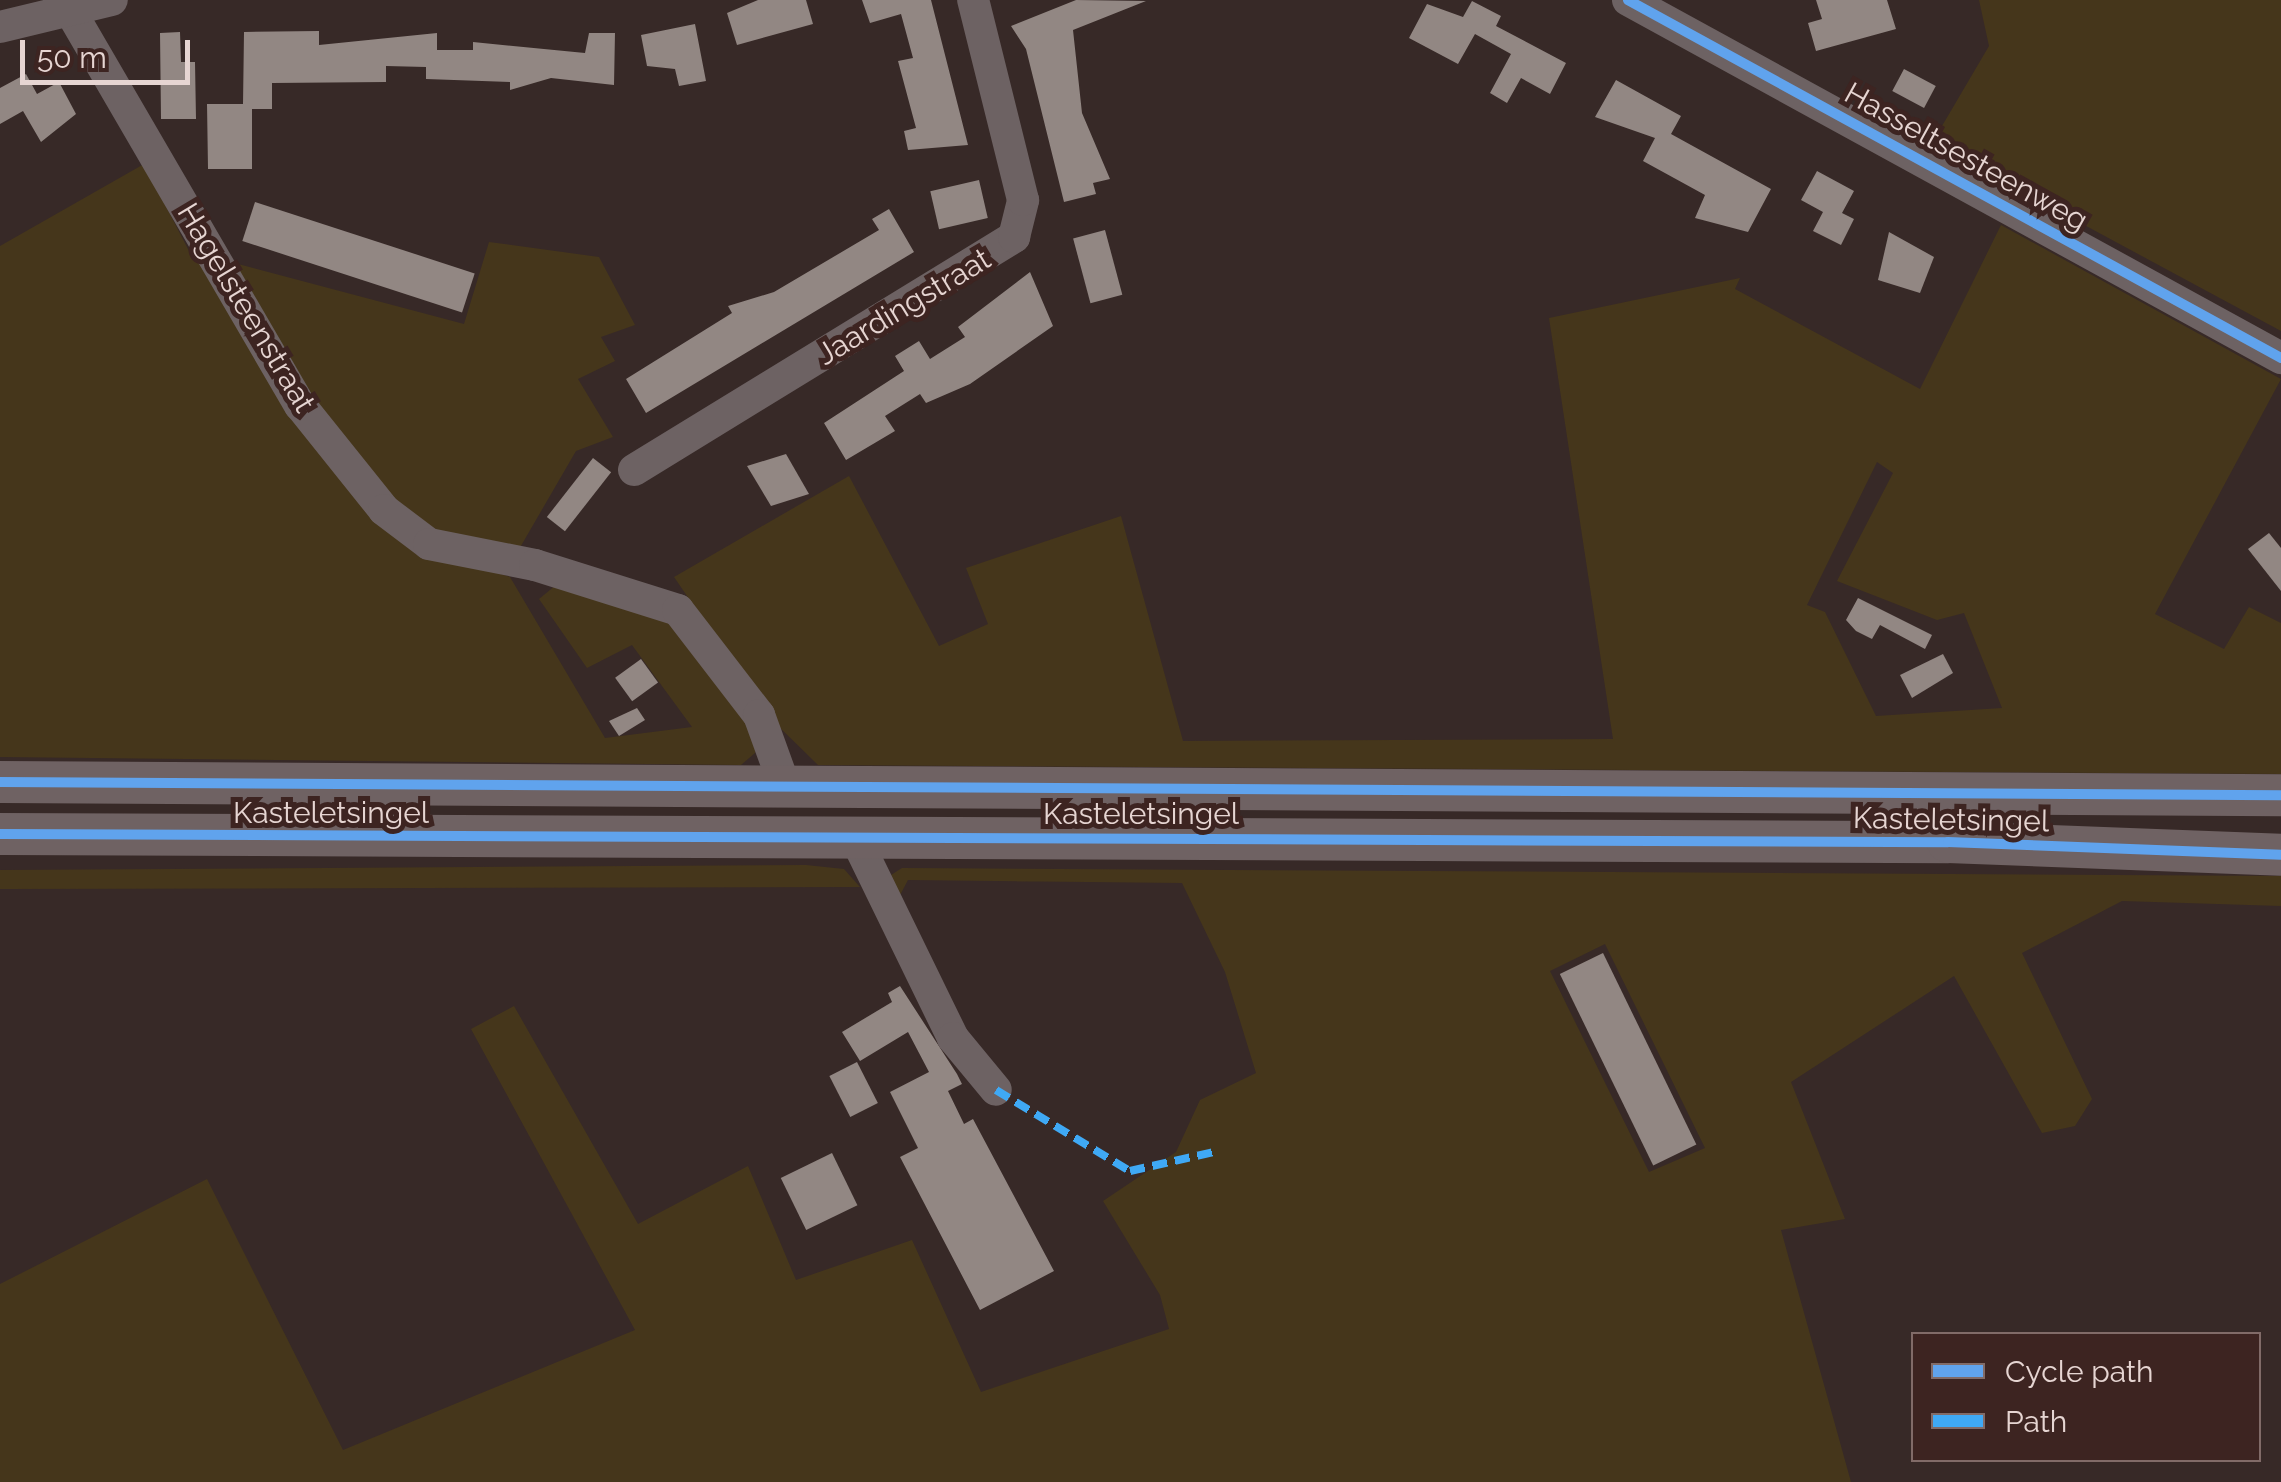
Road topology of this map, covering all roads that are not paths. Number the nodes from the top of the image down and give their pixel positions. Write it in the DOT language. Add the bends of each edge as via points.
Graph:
graph roads {
  1 [pos="112,0"];
  2 [pos="972,0"];
  3 [pos="1628,0"];
  4 [pos="68,7"];
  5 [pos="0,27"];
  6 [pos="2281,358"];
  7 [pos="634,470"];
  8 [pos="0,782"];
  9 [pos="786,787"];
  10 [pos="2281,796"];
  11 [pos="0,834"];
  12 [pos="855,838"];
  13 [pos="2281,855"];
  14 [pos="996,1090"];
  1 -- 4 [label="street"];
  2 -- 7 [label="street, Jaardingstraat" via="1022,200 1014,237"];
  3 -- 6 [label="street, Hasseltsesteenweg"];
  4 -- 5 [label="street"];
  4 -- 9 [label="street, Hagelsteenstraat" via="300,404 384,510 429,544 535,565 678,610 759,715"];
  8 -- 9 [label="main road, Kasteletsingel"];
  9 -- 10 [label="main road, Kasteletsingel"];
  11 -- 12 [label="main road, Kasteletsingel"];
  12 -- 13 [label="main road, Kasteletsingel" via="1928,842"];
  12 -- 14 [label="street" via="952,1038"];
}
